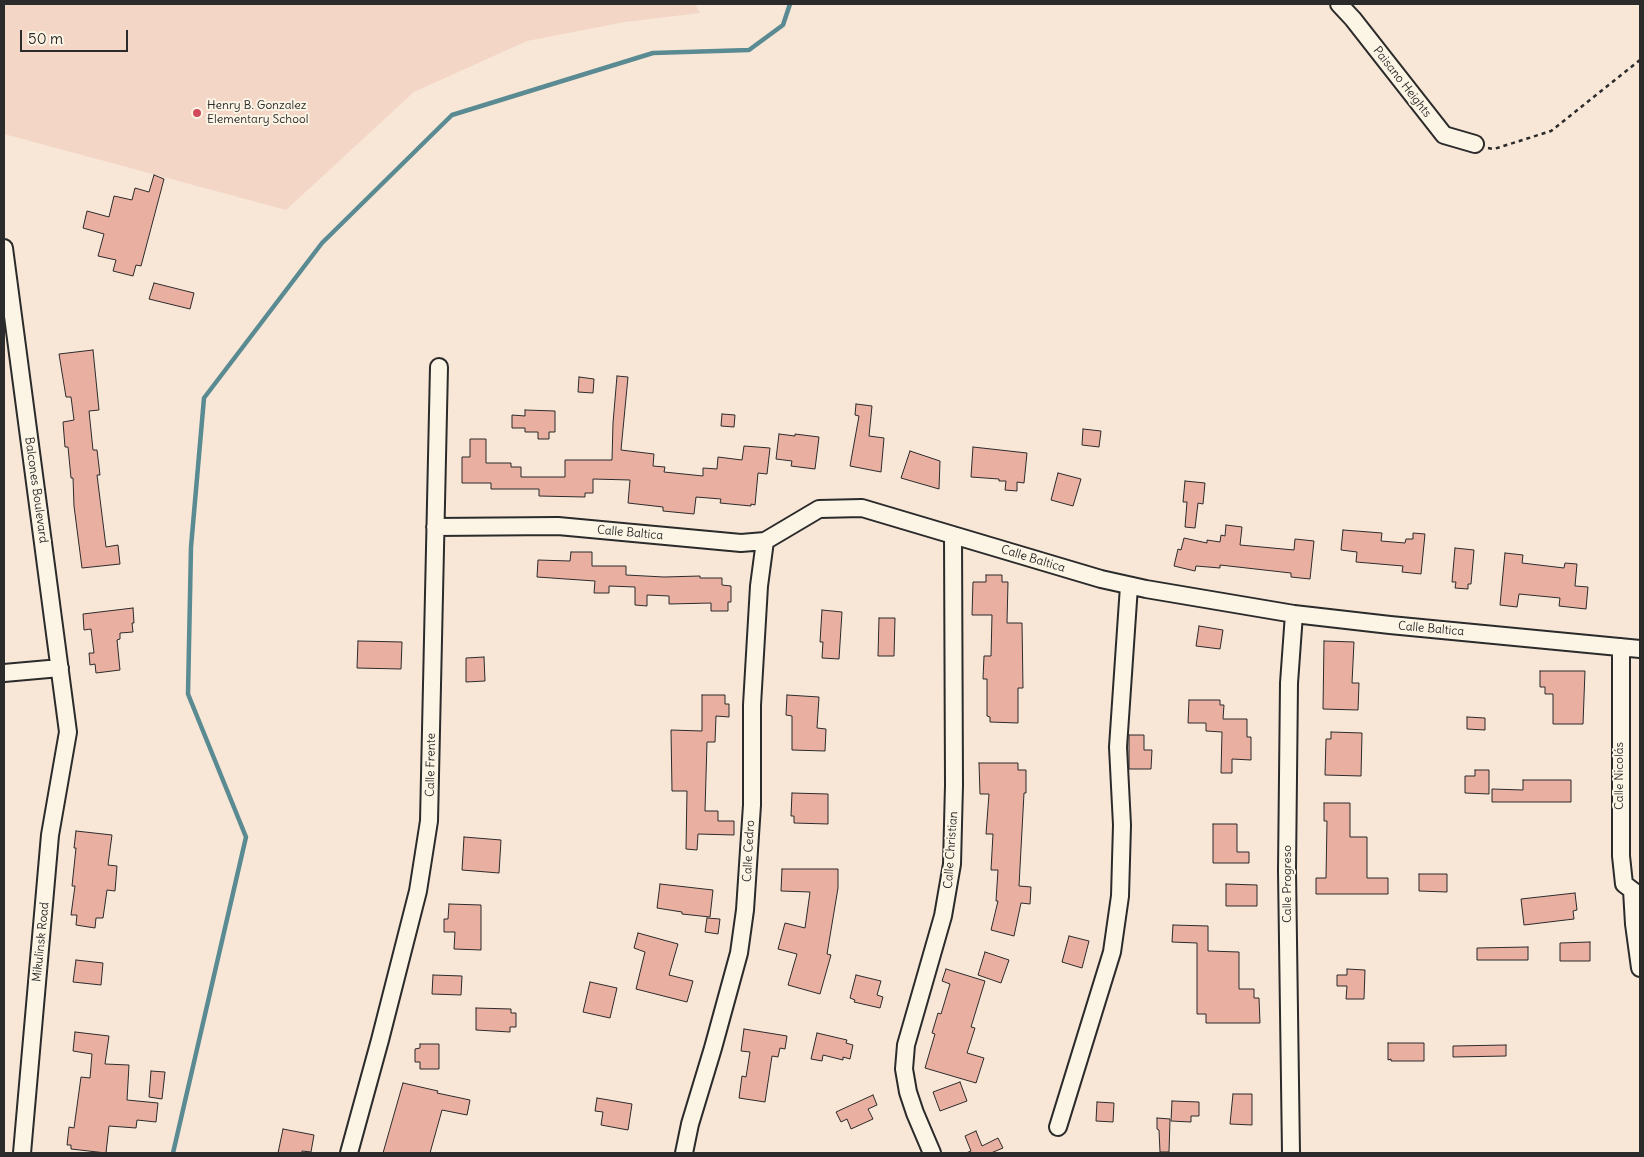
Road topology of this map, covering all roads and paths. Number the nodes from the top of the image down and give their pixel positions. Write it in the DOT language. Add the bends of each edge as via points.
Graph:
graph roads {
  1 [pos="1339,4"];
  2 [pos="1640,60"];
  3 [pos="1475,144"];
  4 [pos="4,248"];
  5 [pos="5,268"];
  6 [pos="439,367"];
  7 [pos="435,527"];
  8 [pos="953,535"];
  9 [pos="765,541"];
  10 [pos="1129,586"];
  11 [pos="1294,614"];
  12 [pos="1621,647"];
  13 [pos="1640,649"];
  14 [pos="60,668"];
  15 [pos="4,673"];
  16 [pos="68,732"];
  17 [pos="1636,893"];
  18 [pos="1640,968"];
  19 [pos="1058,1127"];
  20 [pos="22,1153"];
  21 [pos="349,1153"];
  22 [pos="684,1153"];
  23 [pos="932,1153"];
  24 [pos="1291,1153"];
  1 -- 3 [label="street, Paisano Heights" via="1444,135"];
  2 -- 3 [label="path" via="1551,131 1494,149"];
  4 -- 5 [label="street, Balcones Boulevard"];
  5 -- 14 [label="street, Balcones Boulevard"];
  6 -- 7 [label="street, Calle Frente"];
  7 -- 9 [label="street, Calle Baltica" via="558,526 724,542"];
  7 -- 21 [label="street, Calle Frente" via="429,821 418,892"];
  8 -- 9 [label="street, Calle Baltica" via="862,508 819,509"];
  8 -- 10 [label="street, Calle Baltica"];
  8 -- 23 [label="street, Calle Christian" via="952,864 944,916 906,1045 904,1069 910,1099"];
  9 -- 22 [label="street, Calle Cedro" via="752,705 752,806 745,910 738,953"];
  10 -- 11 [label="street, Calle Baltica"];
  10 -- 19 [label="street" via="1118,747 1122,825 1120,896 1112,952"];
  11 -- 12 [label="street, Calle Baltica"];
  11 -- 24 [label="street, Calle Progreso" via="1289,684 1287,870"];
  12 -- 13 [label="street, Calle Baltica"];
  12 -- 17 [label="street, Calle Nicolás" via="1621,856 1624,884"];
  14 -- 15 [label="street"];
  14 -- 16 [label="street, Balcones Boulevard"];
  16 -- 20 [label="street, Mikulinsk Road" via="50,835"];
  17 -- 18 [label="street" via="1634,924"];
}
